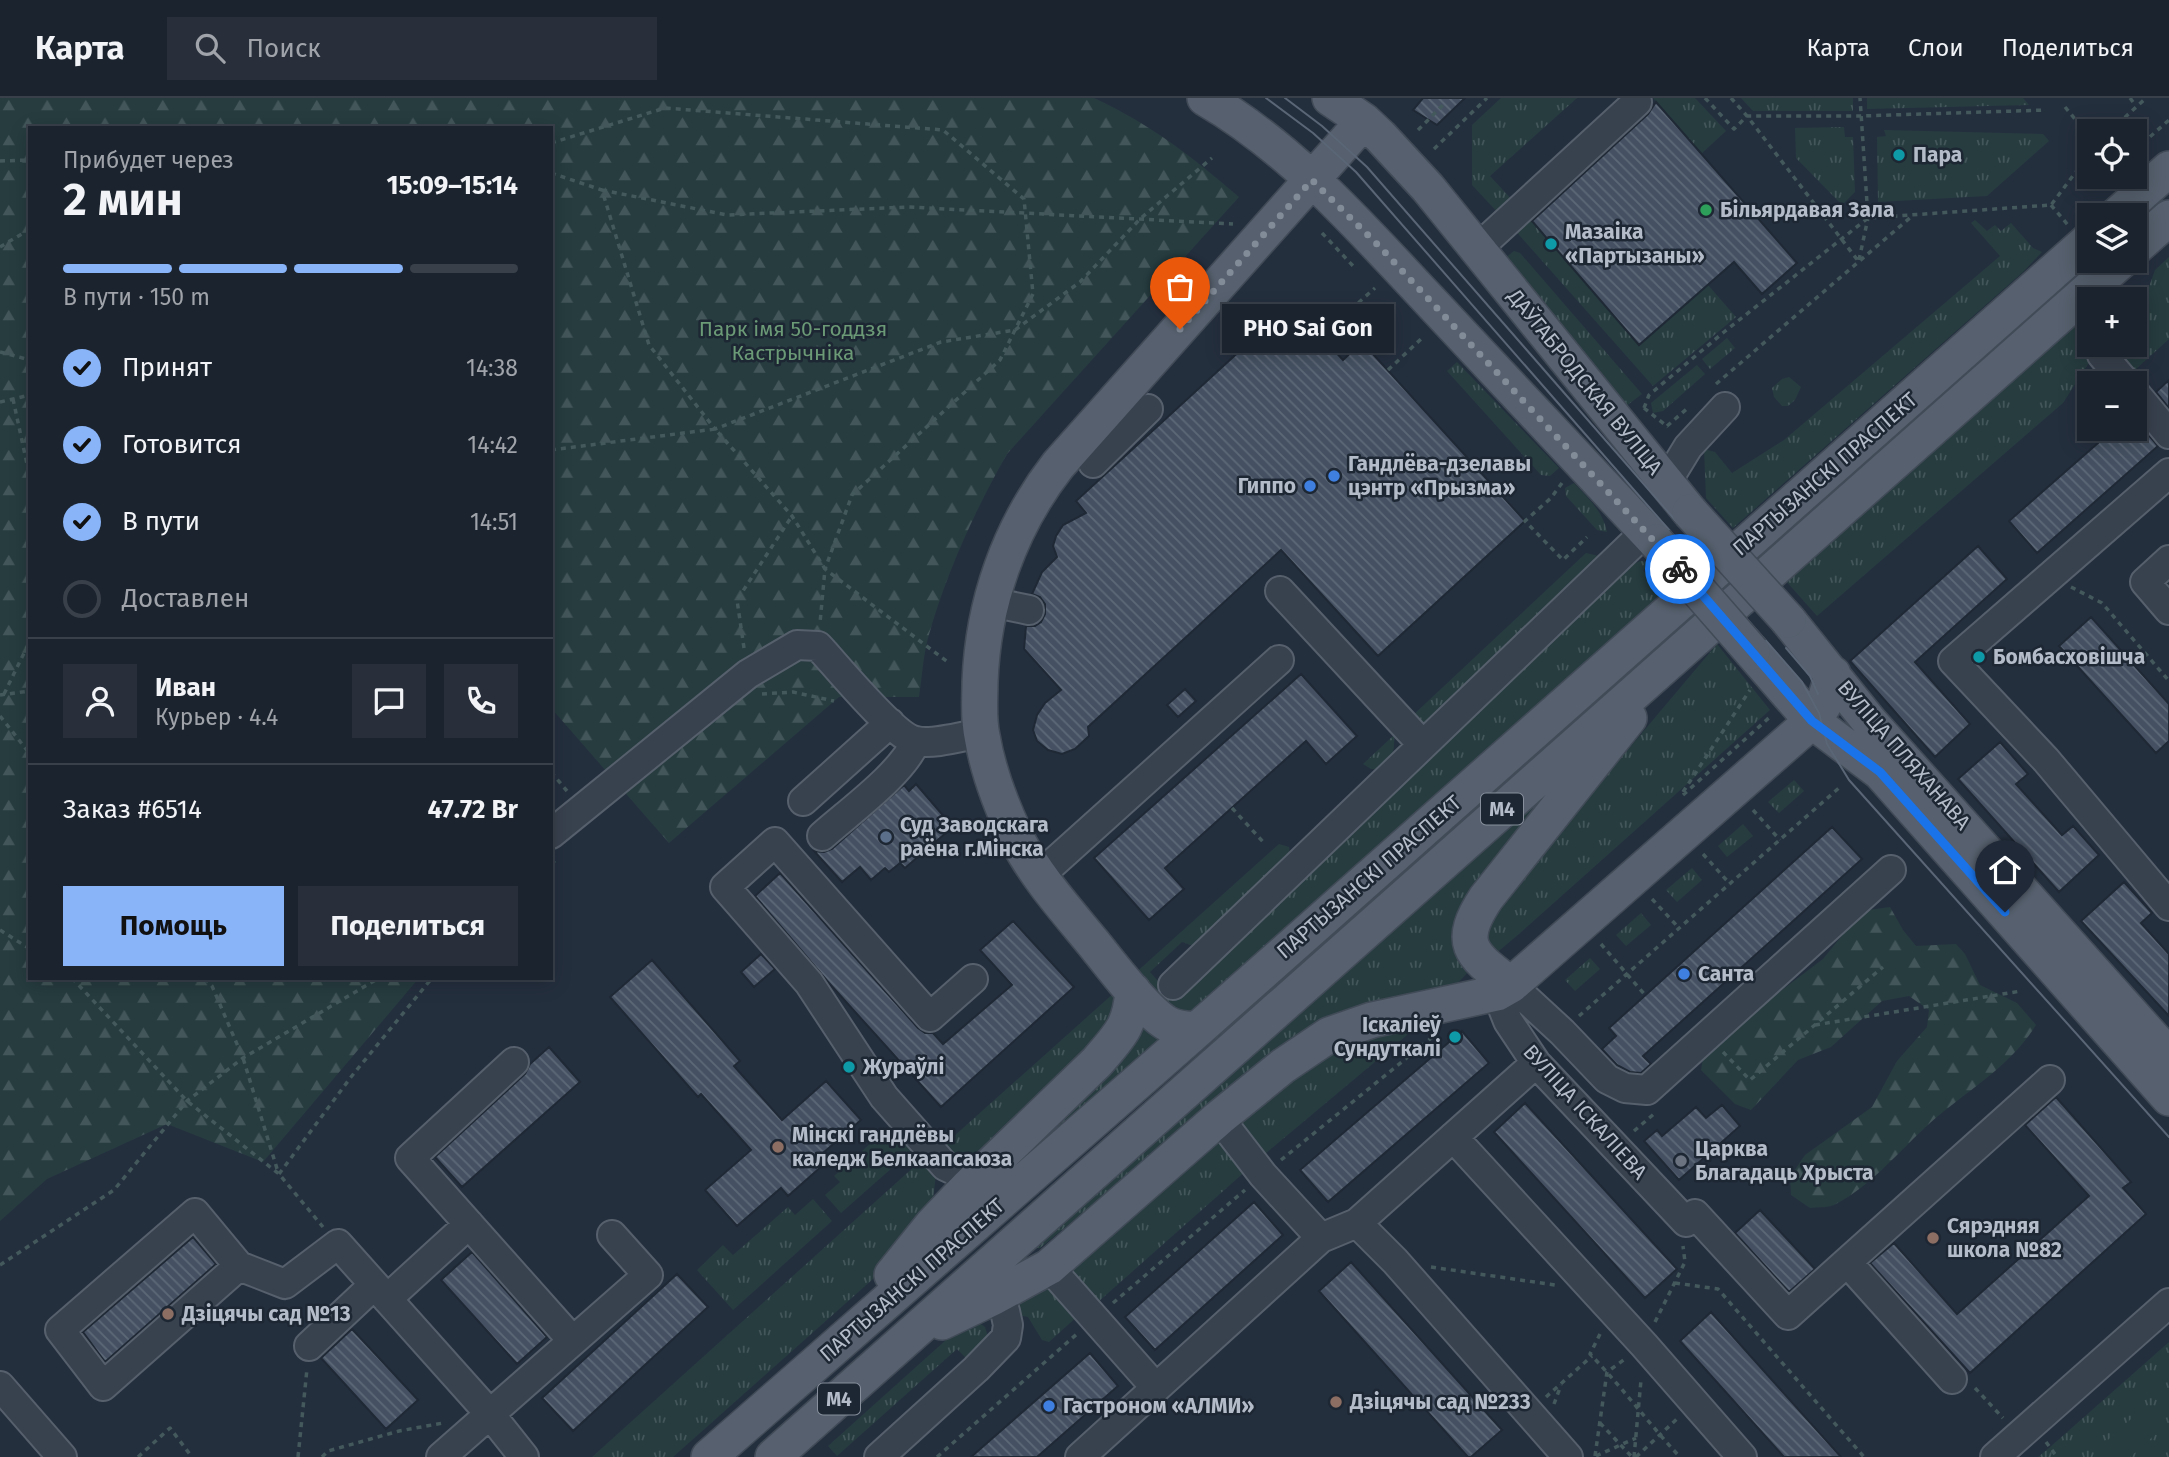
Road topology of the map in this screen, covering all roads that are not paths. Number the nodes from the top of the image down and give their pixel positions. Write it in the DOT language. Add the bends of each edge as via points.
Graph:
graph roads {
  1 [pos="1205,98"];
  2 [pos="1330,98"];
  3 [pos="1637,102"];
  4 [pos="1364,121"];
  5 [pos="2169,169"];
  6 [pos="1312,180"];
  7 [pos="2131,203"];
  8 [pos="2169,218"];
  9 [pos="2147,237"];
  10 [pos="1478,248"];
  11 [pos="2077,251"];
  12 [pos="2107,273"];
  13 [pos="2104,357"];
  14 [pos="2116,371"];
  15 [pos="1716,399"];
  16 [pos="2147,407"];
  17 [pos="1148,409"];
  18 [pos="2169,434"];
  19 [pos="1091,461"];
  20 [pos="2169,474"];
  21 [pos="1666,483"];
  22 [pos="1651,536"];
  23 [pos="2169,560"];
  24 [pos="1280,591"];
  25 [pos="991,602"];
  26 [pos="1029,610"];
  27 [pos="2169,610"];
  28 [pos="1690,642"];
  29 [pos="1279,660"];
  30 [pos="1833,674"];
  31 [pos="1812,721"];
  32 [pos="890,723"];
  33 [pos="981,733"];
  34 [pos="916,741"];
  35 [pos="1423,745"];
  36 [pos="803,801"];
  37 [pos="822,836"];
  38 [pos="556,845"];
  39 [pos="1891,870"];
  40 [pos="1040,875"];
  41 [pos="2169,906"];
  42 [pos="973,979"];
  43 [pos="1173,985"];
  44 [pos="1504,989"];
  45 [pos="1133,991"];
  46 [pos="1196,1030"];
  47 [pos="2169,1056"];
  48 [pos="514,1062"];
  49 [pos="1536,1063"];
  50 [pos="2050,1080"];
  51 [pos="2169,1098"];
  52 [pos="1219,1118"];
  53 [pos="1453,1138"];
  54 [pos="945,1167"];
  55 [pos="986,1170"];
  56 [pos="938,1219"];
  57 [pos="1357,1223"];
  58 [pos="469,1224"];
  59 [pos="612,1235"];
  60 [pos="1321,1238"];
  61 [pos="1847,1262"];
  62 [pos="239,1266"];
  63 [pos="1049,1267"];
  64 [pos="381,1292"];
  65 [pos="994,1297"];
  66 [pos="2169,1303"];
  67 [pos="856,1328"];
  68 [pos="904,1340"];
  69 [pos="573,1342"];
  70 [pos="309,1346"];
  71 [pos="1963,1383"];
  72 [pos="0,1386"];
  73 [pos="1156,1388"];
  74 [pos="490,1414"];
  75 [pos="62,1457"];
  76 [pos="441,1457"];
  77 [pos="524,1457"];
  78 [pos="709,1457"];
  79 [pos="773,1457"];
  80 [pos="879,1457"];
  81 [pos="1080,1457"];
  82 [pos="1568,1457"];
  83 [pos="1742,1457"];
  84 [pos="1995,1457"];
  1 -- 6 [label="main road"];
  2 -- 4 [label="main road, ДАЎГАБРОДСКАЯ ВУЛІЦА"];
  3 -- 10 [label="street"];
  4 -- 6 [label="main road"];
  4 -- 10 [label="main road, ДАЎГАБРОДСКАЯ ВУЛІЦА" via="1429,188"];
  5 -- 7 [label="main road"];
  6 -- 19 [label="main road"];
  6 -- 22 [label="main road"];
  8 -- 9 [label="main road"];
  10 -- 21 [label="main road, ДАЎГАБРОДСКАЯ ВУЛІЦА"];
  11 -- 46 [label="main road, ПАРТЫЗАНСКІ ПРАСПЕКТ / М4"];
  12 -- 28 [label="main road, ПАРТЫЗАНСКІ ПРАСПЕКТ / М4"];
  13 -- 14 [label="street"];
  15 -- 21 [label="street"];
  16 -- 18 [label="street"];
  17 -- 19 [label="street"];
  19 -- 25 [label="main road" via="1036,493 1006,553"];
  20 -- 41 [label="street" via="1953,661 2046,760"];
  21 -- 22 [label="main road"];
  21 -- 30 [label="main road, ДАЎГАБРОДСКАЯ ВУЛІЦА, bridge"];
  22 -- 31 [label="main road, bridge"];
  22 -- 35 [label="street"];
  23 -- 27 [label="street" via="2145,582"];
  24 -- 35 [label="street"];
  25 -- 26 [label="street"];
  25 -- 33 [label="main road" via="981,665"];
  28 -- 44 [label="main road" via="1472,920 1469,942"];
  28 -- 68 [label="main road, ПАРТЫЗАНСКІ ПРАСПЕКТ / М4"];
  29 -- 40 [label="street"];
  30 -- 31 [label="main road" via="1823,706"];
  30 -- 47 [label="main road, ВУЛІЦА ПЛЯХАНАВА" via="1869,721"];
  31 -- 44 [label="main road"];
  31 -- 51 [label="main road, ВУЛІЦА ПЛЯХАНАВА" via="1880,772"];
  32 -- 34 [label="street"];
  32 -- 36 [label="street"];
  32 -- 38 [label="street" via="818,646 797,645 748,674"];
  33 -- 34 [label="street"];
  33 -- 40 [label="main road" via="1006,813"];
  34 -- 37 [label="street" via="901,766"];
  35 -- 43 [label="street"];
  39 -- 44 [label="street" via="1647,1090 1625,1088 1607,1079 1562,1032"];
  40 -- 45 [label="main road"];
  42 -- 54 [label="street" via="930,1017 775,842 726,887 809,983 884,1097"];
  44 -- 49 [label="street, ВУЛІЦА ІСКАЛІЕВА" via="1508,1021"];
  44 -- 52 [label="main road" via="1372,1020 1329,1035"];
  45 -- 46 [label="main road" via="1171,1026"];
  45 -- 55 [label="main road" via="1122,1034"];
  46 -- 67 [label="main road, ПАРТЫЗАНСКІ ПРАСПЕКТ / М4"];
  48 -- 58 [label="street" via="410,1158"];
  49 -- 53 [label="street"];
  49 -- 61 [label="street, ВУЛІЦА ІСКАЛІЕВА" via="1686,1223 1695,1214 1788,1315"];
  50 -- 61 [label="street"];
  52 -- 60 [label="street"];
  52 -- 63 [label="main road"];
  53 -- 57 [label="street"];
  53 -- 83 [label="street"];
  54 -- 55 [label="street" via="960,1173"];
  54 -- 56 [label="street"];
  55 -- 56 [label="main road"];
  56 -- 67 [label="main road" via="896,1269"];
  57 -- 60 [label="street"];
  57 -- 82 [label="street"];
  58 -- 64 [label="street"];
  58 -- 69 [label="street"];
  59 -- 69 [label="street" via="648,1275"];
  60 -- 73 [label="street"];
  61 -- 71 [label="street"];
  62 -- 62 [label="street" via="103,1386 60,1330 195,1213"];
  62 -- 64 [label="street" via="285,1284 338,1244"];
  63 -- 65 [label="main road"];
  63 -- 73 [label="street"];
  64 -- 70 [label="street"];
  64 -- 74 [label="street"];
  65 -- 68 [label="main road"];
  65 -- 80 [label="street" via="1005,1311 1006,1338"];
  66 -- 84 [label="street"];
  67 -- 78 [label="main road, ПАРТЫЗАНСКІ ПРАСПЕКТ / М4"];
  68 -- 79 [label="main road, ПАРТЫЗАНСКІ ПРАСПЕКТ / М4"];
  69 -- 74 [label="street"];
  72 -- 75 [label="street"];
  73 -- 81 [label="street"];
  74 -- 76 [label="street"];
  74 -- 77 [label="street"];
}
